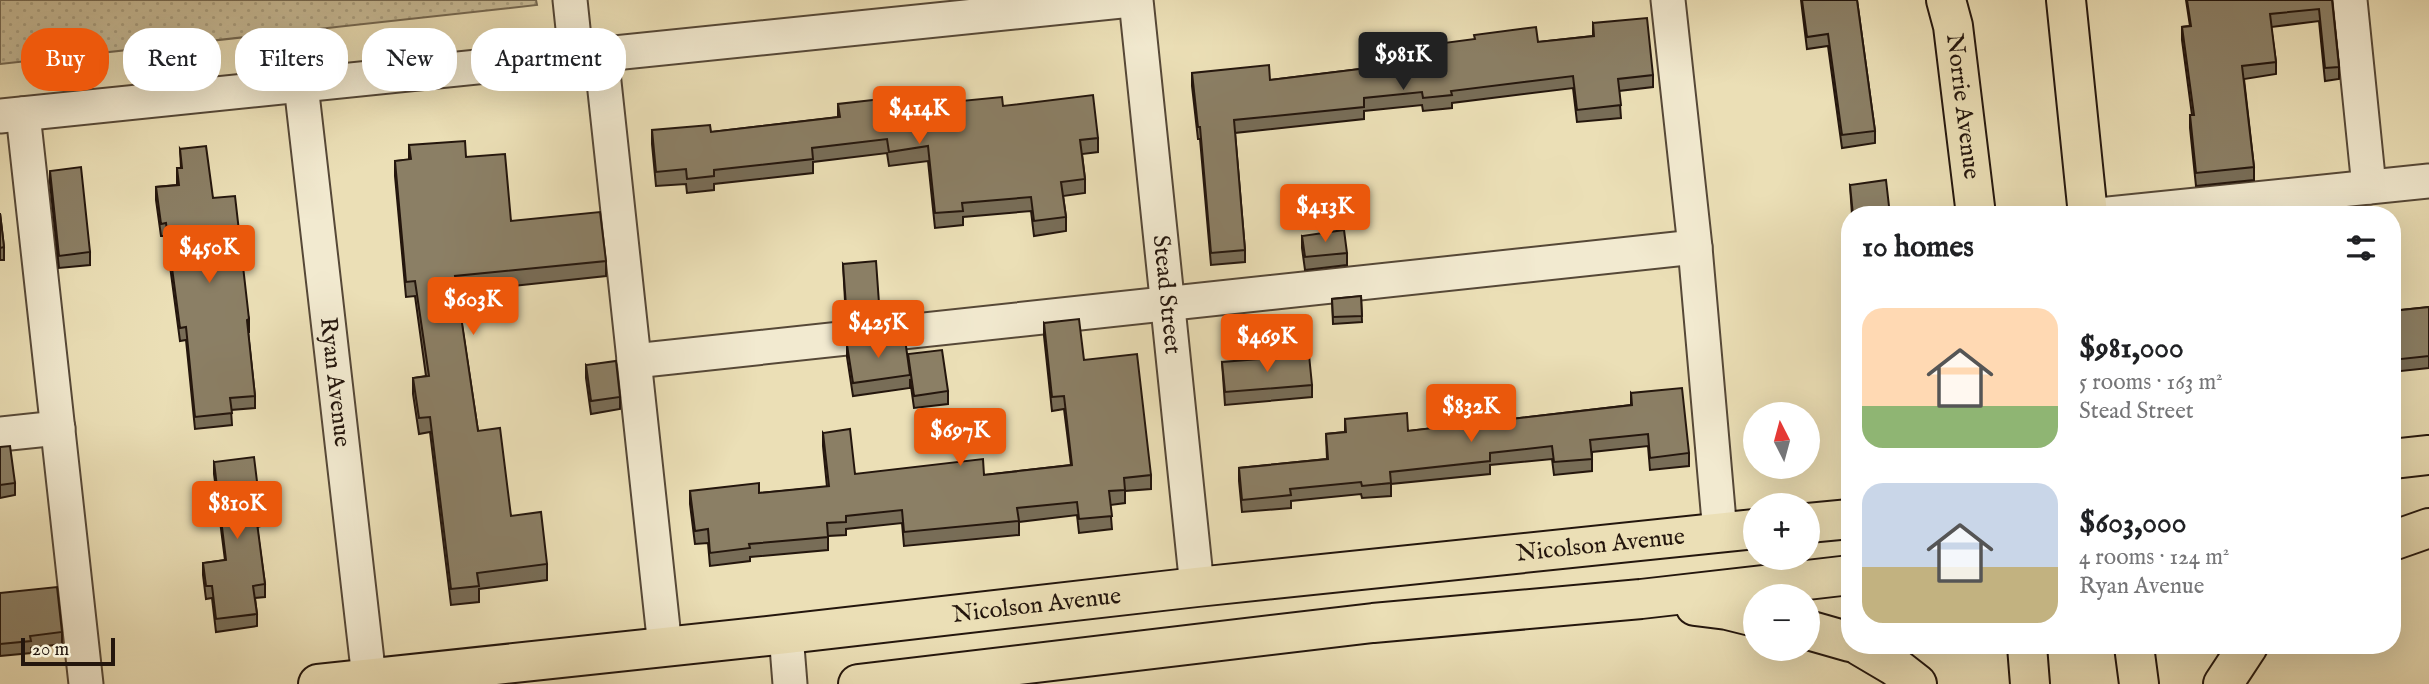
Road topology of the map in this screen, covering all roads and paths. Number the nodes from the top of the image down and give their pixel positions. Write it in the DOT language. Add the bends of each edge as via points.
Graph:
graph roads {
  1 [pos="570,0"];
  2 [pos="1130,0"];
  3 [pos="1136,0"];
  4 [pos="1668,0"];
  5 [pos="1946,0"];
  6 [pos="2066,0"];
  7 [pos="2350,0"];
  8 [pos="580,28"];
  9 [pos="626,51"];
  10 [pos="471,67"];
  11 [pos="348,80"];
  12 [pos="243,91"];
  13 [pos="302,91"];
  14 [pos="594,91"];
  15 [pos="11,115"];
  16 [pos="2429,181"];
  17 [pos="2369,187"];
  18 [pos="1975,206"];
  19 [pos="2087,206"];
  20 [pos="2186,206"];
  21 [pos="1695,247"];
  22 [pos="1169,304"];
  23 [pos="634,361"];
  24 [pos="58,428"];
  25 [pos="0,434"];
  26 [pos="2429,456"];
  27 [pos="2401,458"];
  28 [pos="2429,513"];
  29 [pos="2401,516"];
  30 [pos="1841,520"];
  31 [pos="1820,522"];
  32 [pos="2429,528"];
  33 [pos="1738,531"];
  34 [pos="2401,538"];
  35 [pos="1841,576"];
  36 [pos="1197,587"];
  37 [pos="1641,599"];
  38 [pos="1743,614"];
  39 [pos="1820,633"];
  40 [pos="786,634"];
  41 [pos="1841,639"];
  42 [pos="665,647"];
  43 [pos="1874,654"];
  44 [pos="2027,654"];
  45 [pos="2135,654"];
  46 [pos="2243,654"];
  47 [pos="369,678"];
  48 [pos="86,684"];
  49 [pos="318,684"];
  50 [pos="790,684"];
  51 [pos="858,684"];
  52 [pos="1917,684"];
  53 [pos="2030,684"];
  54 [pos="2139,684"];
  55 [pos="2223,684"];
  1 -- 8 [label="street"];
  2 -- 9 [label="street"];
  3 -- 22 [label="street, Stead Street"];
  4 -- 21 [label="street"];
  5 -- 18 [label="main road, Norrie Avenue"];
  6 -- 19 [label="main road"];
  7 -- 17 [label="street"];
  10 -- 11 [label="street"];
  12 -- 15 [label="street"];
  13 -- 47 [label="street, Ryan Avenue"];
  14 -- 23 [label="street"];
  15 -- 24 [label="street"];
  16 -- 17 [label="street"];
  17 -- 20 [label="street"];
  21 -- 22 [label="street"];
  21 -- 33 [label="street"];
  22 -- 23 [label="street"];
  22 -- 36 [label="street, Stead Street"];
  23 -- 42 [label="street"];
  24 -- 25 [label="street"];
  24 -- 48 [label="street"];
  26 -- 27 [label="main road"];
  28 -- 29 [label="main road"];
  30 -- 31 [label="main road"];
  32 -- 34 [label="main road"];
  33 -- 36 [label="main road, Nicolson Avenue"];
  35 -- 37 [label="main road"];
  36 -- 40 [label="main road, Nicolson Avenue"];
  37 -- 38 [label="main road"];
  37 -- 51 [label="main road" via="1373,623"];
  39 -- 41 [label="main road"];
  40 -- 42 [label="main road, Nicolson Avenue"];
  40 -- 50 [label="street"];
  42 -- 47 [label="main road, Nicolson Avenue"];
  43 -- 52 [label="main road"];
  44 -- 53 [label="main road"];
  45 -- 54 [label="main road"];
  46 -- 55 [label="main road"];
  47 -- 49 [label="main road, Nicolson Avenue"];
}
